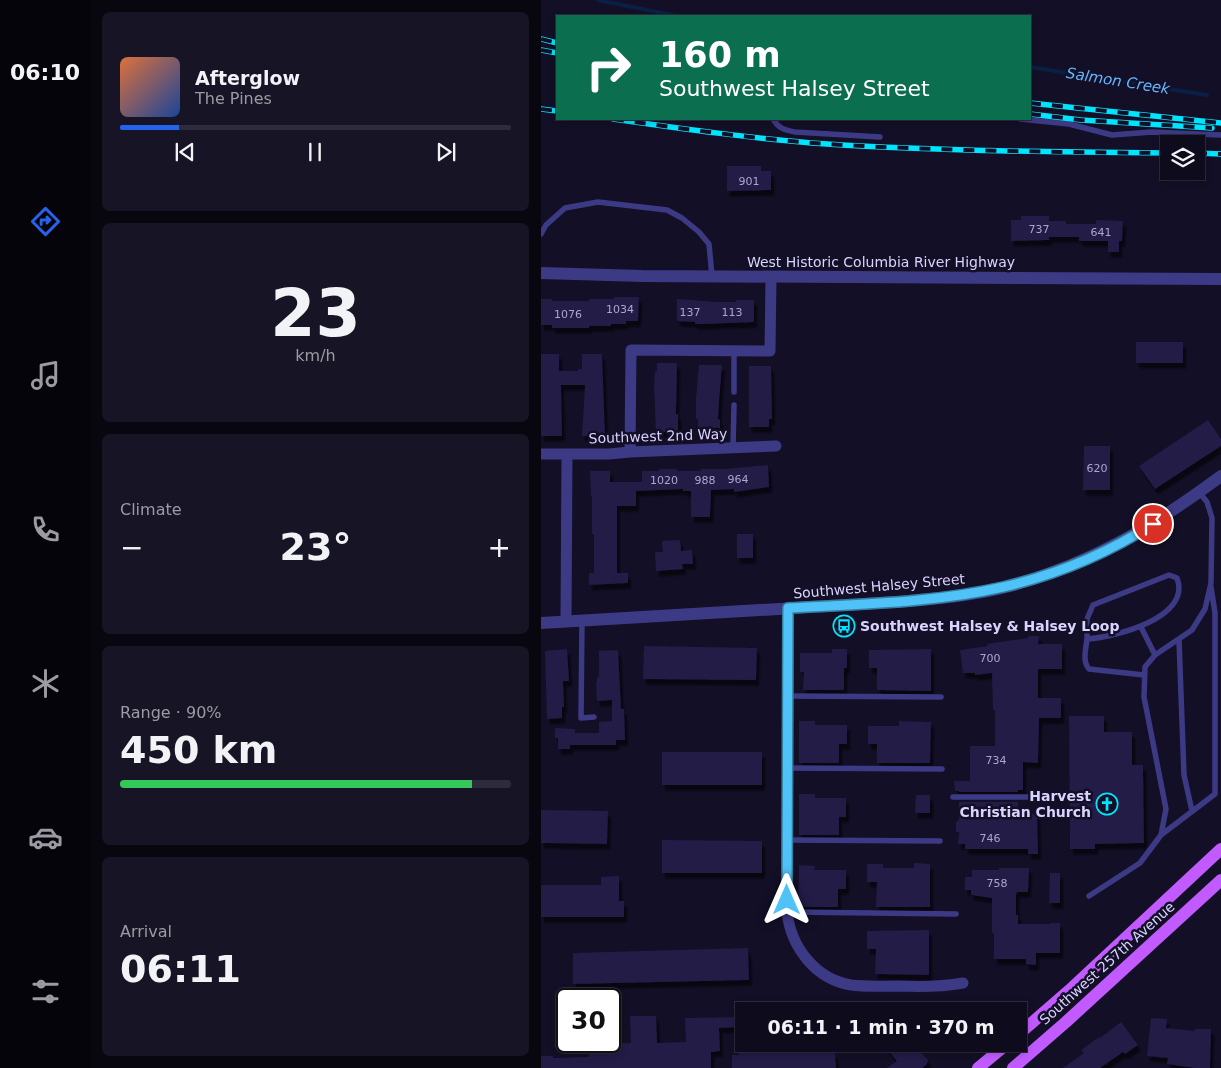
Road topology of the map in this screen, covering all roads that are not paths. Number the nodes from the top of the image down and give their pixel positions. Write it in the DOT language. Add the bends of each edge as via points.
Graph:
graph roads {
  1 [pos="774,120"];
  2 [pos="1030,120"];
  3 [pos="1221,135"];
  4 [pos="880,137"];
  5 [pos="541,234"];
  6 [pos="541,273"];
  7 [pos="712,276"];
  8 [pos="771,277"];
  9 [pos="1221,279"];
  10 [pos="734,350"];
  11 [pos="734,392"];
  12 [pos="734,405"];
  13 [pos="776,446"];
  14 [pos="733,448"];
  15 [pos="630,452"];
  16 [pos="541,454"];
  17 [pos="567,454"];
  18 [pos="1221,476"];
  19 [pos="1199,492"];
  20 [pos="1211,583"];
  21 [pos="788,608"];
  22 [pos="582,620"];
  23 [pos="565,621"];
  24 [pos="541,623"];
  25 [pos="1141,627"];
  26 [pos="1087,639"];
  27 [pos="1179,640"];
  28 [pos="1155,655"];
  29 [pos="1144,675"];
  30 [pos="787,696"];
  31 [pos="941,697"];
  32 [pos="594,717"];
  33 [pos="787,768"];
  34 [pos="942,769"];
  35 [pos="953,797"];
  36 [pos="1045,797"];
  37 [pos="1192,811"];
  38 [pos="1161,835"];
  39 [pos="787,840"];
  40 [pos="940,841"];
  41 [pos="1221,849"];
  42 [pos="1221,880"];
  43 [pos="1089,896"];
  44 [pos="787,912"];
  45 [pos="956,914"];
  46 [pos="963,984"];
  47 [pos="1027,1027"];
  48 [pos="997,1052"];
  49 [pos="978,1068"];
  50 [pos="1013,1068"];
  1 -- 4 [label="lane" via="784,130 795,132"];
  2 -- 3 [label="lane" via="1069,124 1112,135 1152,132"];
  5 -- 7 [label="lane" via="565,208 598,202 667,210 682,218 709,244"];
  6 -- 7 [label="street, West Historic Columbia River Highway"];
  7 -- 8 [label="street, West Historic Columbia River Highway"];
  8 -- 9 [label="street, West Historic Columbia River Highway"];
  8 -- 10 [label="street" via="770,351"];
  10 -- 11 [label="lane"];
  10 -- 15 [label="street" via="631,350"];
  12 -- 14 [label="lane"];
  13 -- 14 [label="street, Southwest 2nd Way"];
  14 -- 15 [label="street, Southwest 2nd Way"];
  15 -- 17 [label="street, Southwest 2nd Way"];
  16 -- 17 [label="street, Southwest 2nd Way"];
  17 -- 23 [label="street"];
  18 -- 19 [label="street, Southwest Halsey Street"];
  19 -- 20 [label="lane" via="1207,502 1212,518"];
  19 -- 21 [label="street, Southwest Halsey Street" via="1116,545 1026,581 934,598"];
  20 -- 27 [label="lane" via="1205,609 1192,630"];
  20 -- 37 [label="lane" via="1215,613 1215,794"];
  21 -- 22 [label="street, Southwest Halsey Street"];
  21 -- 30 [label="street"];
  22 -- 23 [label="street, Southwest Halsey Street"];
  22 -- 32 [label="lane" via="581,718"];
  23 -- 24 [label="street, Southwest Halsey Street"];
  25 -- 26 [label="lane"];
  25 -- 26 [label="lane" via="1176,602 1180,592 1177,578 1169,575 1093,606 1087,619"];
  25 -- 28 [label="lane"];
  26 -- 29 [label="lane" via="1085,660 1089,669"];
  27 -- 28 [label="lane"];
  27 -- 37 [label="lane" via="1184,775"];
  28 -- 29 [label="lane" via="1145,667"];
  29 -- 38 [label="lane" via="1144,697 1166,809"];
  30 -- 31 [label="lane"];
  30 -- 33 [label="street"];
  33 -- 34 [label="lane"];
  33 -- 39 [label="street"];
  35 -- 36 [label="lane"];
  37 -- 38 [label="lane"];
  38 -- 43 [label="lane" via="1140,862"];
  39 -- 40 [label="lane"];
  39 -- 44 [label="street"];
  41 -- 47 [label="main road, Southwest 257th Avenue"];
  42 -- 50 [label="main road, Southwest 257th Avenue"];
  44 -- 45 [label="lane"];
  44 -- 46 [label="street" via="799,950 814,967 838,982 864,986 943,987"];
  48 -- 49 [label="main road"];
}
